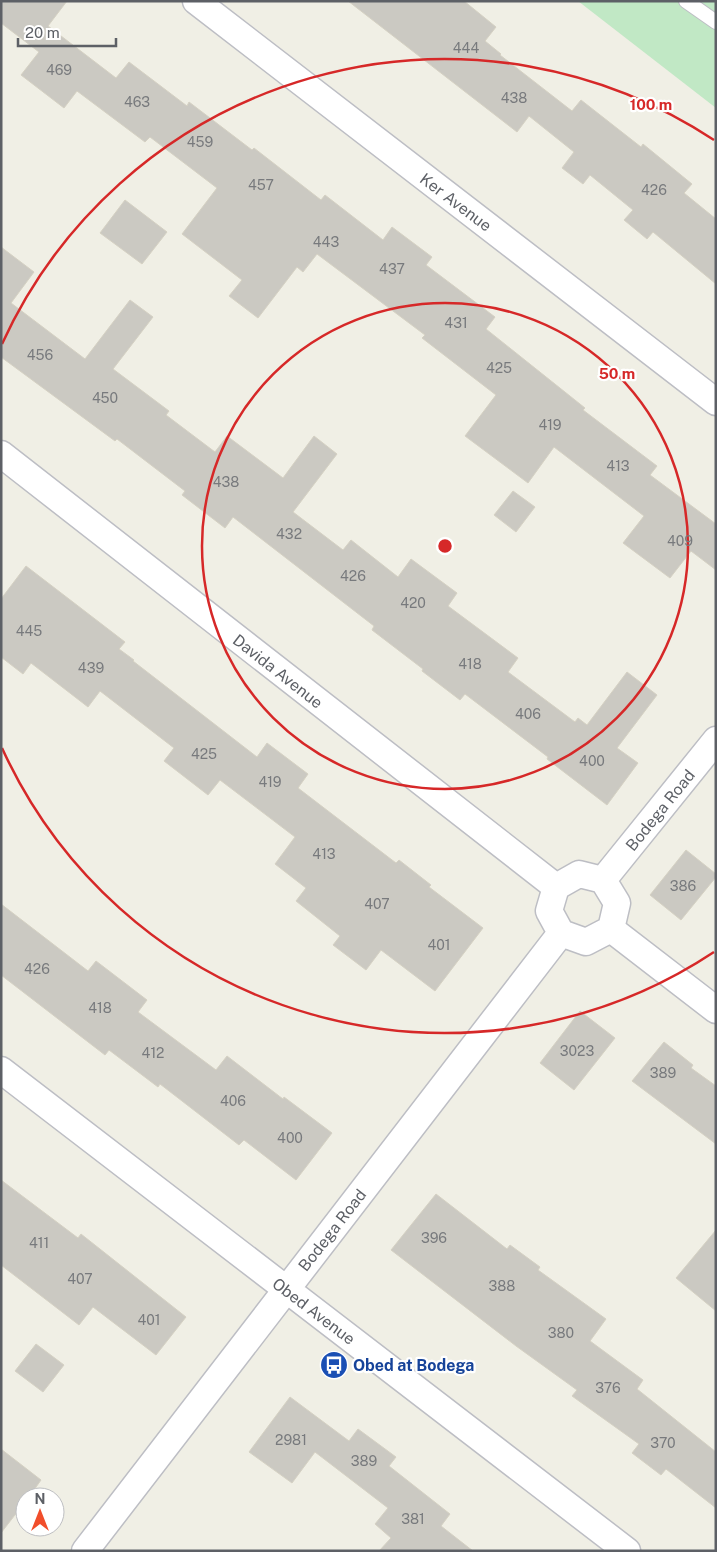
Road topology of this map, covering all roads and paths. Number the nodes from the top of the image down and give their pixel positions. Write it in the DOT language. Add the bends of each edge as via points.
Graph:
graph roads {
  1 [pos="196,1"];
  2 [pos="686,1"];
  3 [pos="716,22"];
  4 [pos="716,402"];
  5 [pos="1,454"];
  6 [pos="716,740"];
  7 [pos="603,880"];
  8 [pos="556,887"];
  9 [pos="611,929"];
  10 [pos="560,933"];
  11 [pos="716,1010"];
  12 [pos="1,1070"];
  13 [pos="286,1290"];
  14 [pos="85,1551"];
  15 [pos="627,1551"];
  1 -- 4 [label="street, Ker Avenue"];
  2 -- 3 [label="lane"];
  5 -- 8 [label="street, Davida Avenue"];
  6 -- 7 [label="street, Bodega Road"];
  7 -- 8 [label="street" via="579,874"];
  7 -- 9 [label="street" via="618,903"];
  8 -- 10 [label="street" via="549,911"];
  9 -- 10 [label="street" via="586,942"];
  9 -- 11 [label="street"];
  10 -- 13 [label="street, Bodega Road"];
  12 -- 13 [label="street, Obed Avenue"];
  13 -- 14 [label="street, Bodega Road"];
  13 -- 15 [label="street, Obed Avenue"];
}
